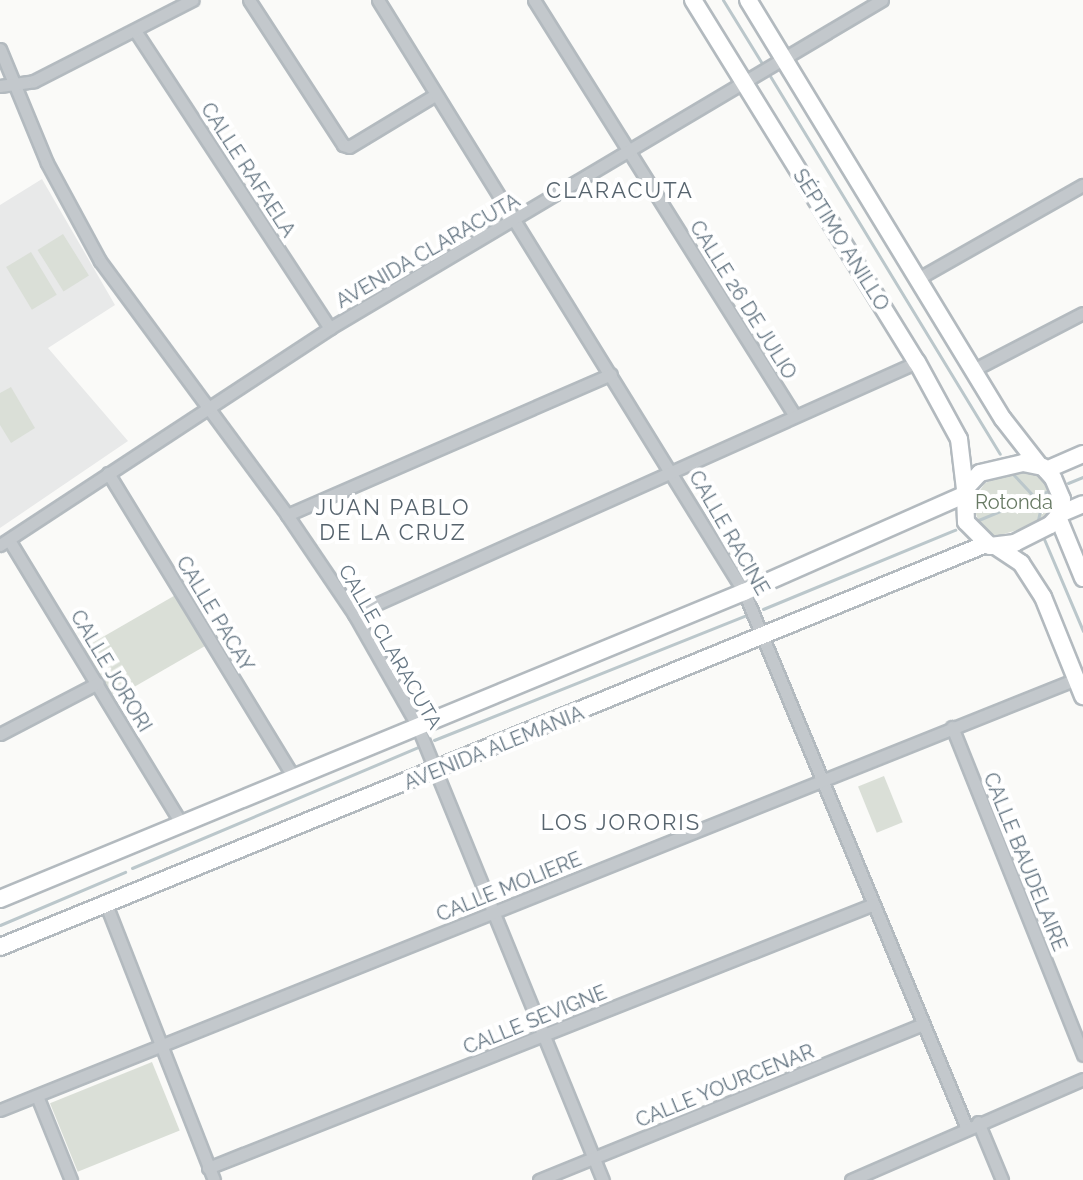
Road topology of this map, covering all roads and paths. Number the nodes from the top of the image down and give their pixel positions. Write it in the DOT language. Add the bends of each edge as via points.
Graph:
graph roads {
  1 [pos="192,0"];
  2 [pos="249,0"];
  3 [pos="378,0"];
  4 [pos="534,0"];
  5 [pos="693,0"];
  6 [pos="748,0"];
  7 [pos="882,0"];
  8 [pos="136,32"];
  9 [pos="0,49"];
  10 [pos="779,63"];
  11 [pos="753,80"];
  12 [pos="15,85"];
  13 [pos="0,86"];
  14 [pos="435,95"];
  15 [pos="629,152"];
  16 [pos="1083,185"];
  17 [pos="516,221"];
  18 [pos="919,278"];
  19 [pos="1083,313"];
  20 [pos="330,328"];
  21 [pos="917,362"];
  22 [pos="973,370"];
  23 [pos="611,374"];
  24 [pos="209,405"];
  25 [pos="794,415"];
  26 [pos="1083,454"];
  27 [pos="1042,468"];
  28 [pos="671,469"];
  29 [pos="108,473"];
  30 [pos="964,492"];
  31 [pos="1083,504"];
  32 [pos="287,515"];
  33 [pos="1059,515"];
  34 [pos="5,542"];
  35 [pos="992,546"];
  36 [pos="1083,578"];
  37 [pos="744,592"];
  38 [pos="354,614"];
  39 [pos="766,636"];
  40 [pos="1076,679"];
  41 [pos="98,683"];
  42 [pos="1083,696"];
  43 [pos="417,725"];
  44 [pos="952,727"];
  45 [pos="0,734"];
  46 [pos="439,771"];
  47 [pos="292,774"];
  48 [pos="825,780"];
  49 [pos="180,821"];
  50 [pos="0,899"];
  51 [pos="874,904"];
  52 [pos="107,907"];
  53 [pos="497,911"];
  54 [pos="0,947"];
  55 [pos="924,1024"];
  56 [pos="544,1036"];
  57 [pos="163,1046"];
  58 [pos="1083,1055"];
  59 [pos="1083,1079"];
  60 [pos="37,1096"];
  61 [pos="0,1110"];
  62 [pos="978,1122"];
  63 [pos="966,1126"];
  64 [pos="593,1159"];
  65 [pos="208,1168"];
  66 [pos="71,1180"];
  67 [pos="214,1180"];
  68 [pos="539,1180"];
  69 [pos="603,1180"];
  70 [pos="851,1180"];
  71 [pos="1002,1180"];
  1 -- 8 [label="street"];
  2 -- 14 [label="street" via="343,145 349,147"];
  3 -- 14 [label="street, CALLE RACINE"];
  4 -- 15 [label="street, CALLE 26 DE JULIO"];
  5 -- 11 [label="main road, SÉPTIMO ANILLO"];
  6 -- 10 [label="main road"];
  7 -- 10 [label="street, AVENIDA CLARACUTA"];
  8 -- 12 [label="street"];
  8 -- 20 [label="street, CALLE RAFAELA"];
  9 -- 12 [label="street, CALLE CLARACUTA"];
  10 -- 11 [label="street, AVENIDA CLARACUTA"];
  10 -- 18 [label="main road"];
  11 -- 15 [label="street, AVENIDA CLARACUTA"];
  11 -- 21 [label="main road, SÉPTIMO ANILLO"];
  12 -- 13 [label="street"];
  12 -- 24 [label="street, CALLE CLARACUTA" via="47,163 100,261"];
  14 -- 17 [label="street, CALLE RACINE"];
  15 -- 17 [label="street, AVENIDA CLARACUTA"];
  15 -- 25 [label="street, CALLE 26 DE JULIO"];
  16 -- 18 [label="street"];
  17 -- 20 [label="street, AVENIDA CLARACUTA"];
  17 -- 23 [label="street, CALLE RACINE"];
  18 -- 22 [label="main road"];
  19 -- 22 [label="street"];
  20 -- 24 [label="street, AVENIDA CLARACUTA"];
  21 -- 25 [label="street"];
  21 -- 30 [label="main road, SÉPTIMO ANILLO" via="959,439"];
  22 -- 27 [label="main road"];
  23 -- 28 [label="street, CALLE RACINE"];
  23 -- 32 [label="street"];
  24 -- 29 [label="street, AVENIDA CLARACUTA"];
  24 -- 32 [label="street, CALLE CLARACUTA"];
  25 -- 28 [label="street"];
  26 -- 27 [label="main road"];
  27 -- 30 [label="main road" via="1025,463 982,472"];
  27 -- 33 [label="main road" via="1061,496"];
  28 -- 37 [label="street, CALLE RACINE"];
  28 -- 38 [label="street"];
  29 -- 34 [label="street, AVENIDA CLARACUTA"];
  29 -- 47 [label="street, CALLE PACAY"];
  30 -- 35 [label="main road" via="966,522"];
  30 -- 37 [label="main road"];
  31 -- 33 [label="main road"];
  32 -- 38 [label="street, CALLE CLARACUTA"];
  33 -- 35 [label="main road" via="1015,543"];
  33 -- 36 [label="main road"];
  34 -- 41 [label="street, CALLE JORORI"];
  35 -- 39 [label="main road, AVENIDA ALEMANIA"];
  35 -- 40 [label="main road" via="1021,563 1043,597"];
  37 -- 39 [label="street, CALLE RACINE"];
  37 -- 43 [label="main road"];
  38 -- 43 [label="street, CALLE CLARACUTA"];
  39 -- 46 [label="main road, AVENIDA ALEMANIA"];
  39 -- 48 [label="street, CALLE RACINE"];
  40 -- 42 [label="main road"];
  40 -- 44 [label="street, CALLE MOLIERE"];
  41 -- 45 [label="street"];
  41 -- 49 [label="street, CALLE JORORI"];
  43 -- 46 [label="street, CALLE CLARACUTA"];
  43 -- 47 [label="main road"];
  44 -- 48 [label="street, CALLE MOLIERE"];
  44 -- 58 [label="street, CALLE BAUDELAIRE"];
  46 -- 52 [label="main road, AVENIDA ALEMANIA"];
  46 -- 53 [label="street, CALLE CLARACUTA"];
  47 -- 49 [label="main road"];
  48 -- 51 [label="street, CALLE RACINE"];
  48 -- 53 [label="street, CALLE MOLIERE"];
  49 -- 50 [label="main road"];
  51 -- 55 [label="street, CALLE RACINE"];
  51 -- 56 [label="street, CALLE SEVIGNE"];
  52 -- 54 [label="main road, AVENIDA ALEMANIA"];
  52 -- 57 [label="street"];
  53 -- 56 [label="street, CALLE CLARACUTA"];
  53 -- 57 [label="street, CALLE MOLIERE"];
  55 -- 63 [label="street, CALLE RACINE"];
  55 -- 64 [label="street, CALLE YOURCENAR"];
  56 -- 64 [label="street, CALLE CLARACUTA"];
  56 -- 65 [label="street, CALLE SEVIGNE"];
  57 -- 60 [label="street, CALLE MOLIERE"];
  57 -- 65 [label="street"];
  59 -- 62 [label="street"];
  60 -- 61 [label="street, CALLE MOLIERE"];
  60 -- 66 [label="street"];
  62 -- 63 [label="street"];
  62 -- 71 [label="street"];
  63 -- 70 [label="street"];
  64 -- 68 [label="street, CALLE YOURCENAR"];
  64 -- 69 [label="street, CALLE CLARACUTA"];
  65 -- 67 [label="street"];
}
